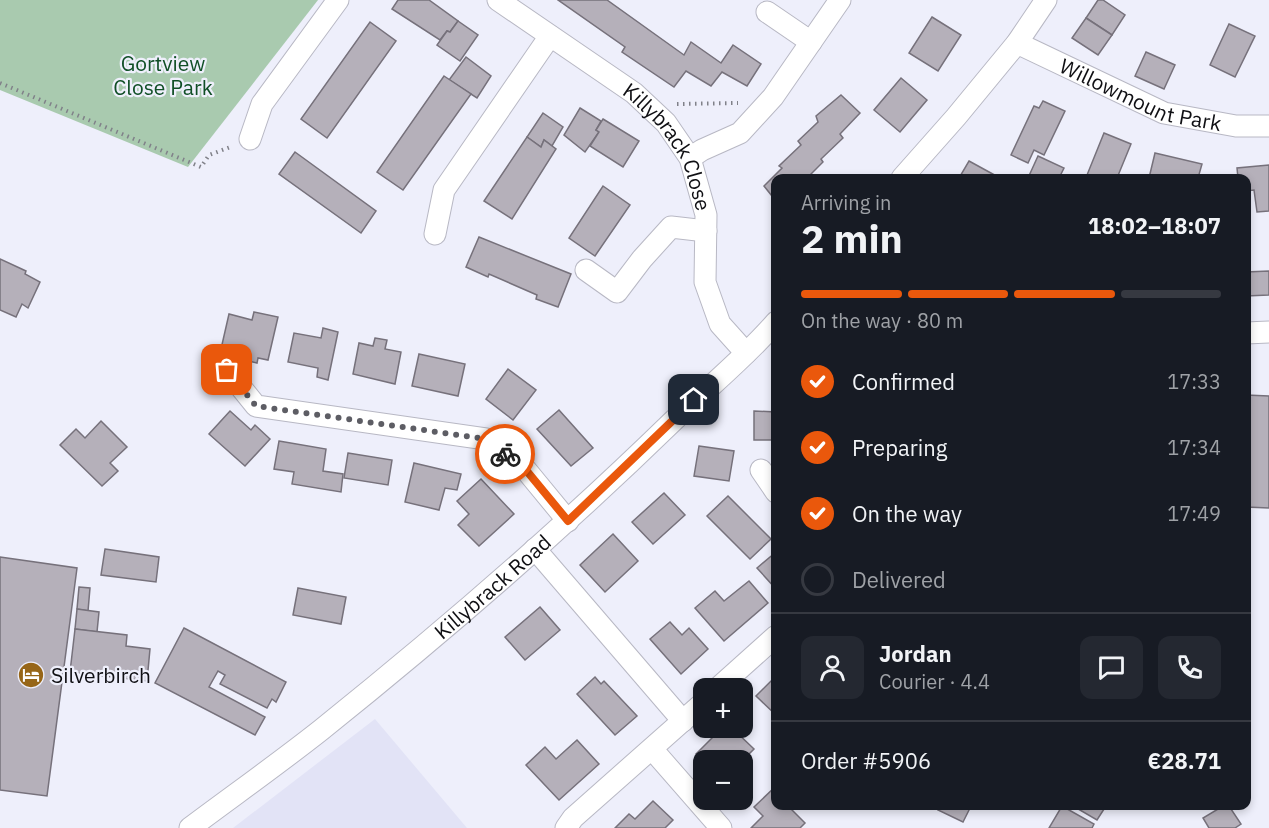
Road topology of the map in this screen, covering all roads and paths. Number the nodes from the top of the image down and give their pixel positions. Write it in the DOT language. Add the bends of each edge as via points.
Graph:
graph roads {
  1 [pos="338,0"];
  2 [pos="498,0"];
  3 [pos="840,0"];
  4 [pos="1046,0"];
  5 [pos="767,12"];
  6 [pos="550,36"];
  7 [pos="811,42"];
  8 [pos="1017,43"];
  9 [pos="0,82"];
  10 [pos="743,103"];
  11 [pos="668,105"];
  12 [pos="1269,126"];
  13 [pos="250,139"];
  14 [pos="690,158"];
  15 [pos="906,174"];
  16 [pos="706,231"];
  17 [pos="435,234"];
  18 [pos="586,270"];
  19 [pos="771,328"];
  20 [pos="1269,332"];
  21 [pos="1251,333"];
  22 [pos="746,353"];
  23 [pos="227,370"];
  24 [pos="761,470"];
  25 [pos="771,485"];
  26 [pos="568,521"];
  27 [pos="535,549"];
  28 [pos="771,640"];
  29 [pos="729,678"];
  30 [pos="693,712"];
  31 [pos="683,721"];
  32 [pos="652,749"];
  33 [pos="190,828"];
  34 [pos="566,828"];
  35 [pos="721,828"];
  1 -- 13 [label="street" via="262,104"];
  2 -- 6 [label="street, Killybrack Close"];
  3 -- 7 [label="street"];
  4 -- 8 [label="street"];
  5 -- 7 [label="street"];
  6 -- 14 [label="street, Killybrack Close" via="634,93 666,123"];
  6 -- 17 [label="street" via="444,190"];
  7 -- 14 [label="street" via="773,97 740,133"];
  8 -- 12 [label="street, Willowmount Park" via="1164,113 1236,126"];
  8 -- 15 [label="street"];
  9 -- 13 [label="path" via="201,167 209,156"];
  10 -- 11 [label="path"];
  14 -- 16 [label="street, Killybrack Close" via="706,215"];
  16 -- 18 [label="street" via="671,226 617,292"];
  16 -- 22 [label="street, Killybrack Close" via="705,282 720,324"];
  19 -- 22 [label="street, Killybrack Road"];
  20 -- 21 [label="street"];
  22 -- 26 [label="street, Killybrack Road"];
  23 -- 26 [label="street" via="256,406 486,439 526,470"];
  24 -- 25 [label="street"];
  26 -- 27 [label="street, Killybrack Road"];
  27 -- 31 [label="street"];
  27 -- 33 [label="street, Killybrack Road" via="320,731"];
  28 -- 29 [label="street"];
  30 -- 31 [label="street"];
  31 -- 32 [label="street"];
  32 -- 34 [label="street"];
  32 -- 35 [label="street"];
}
